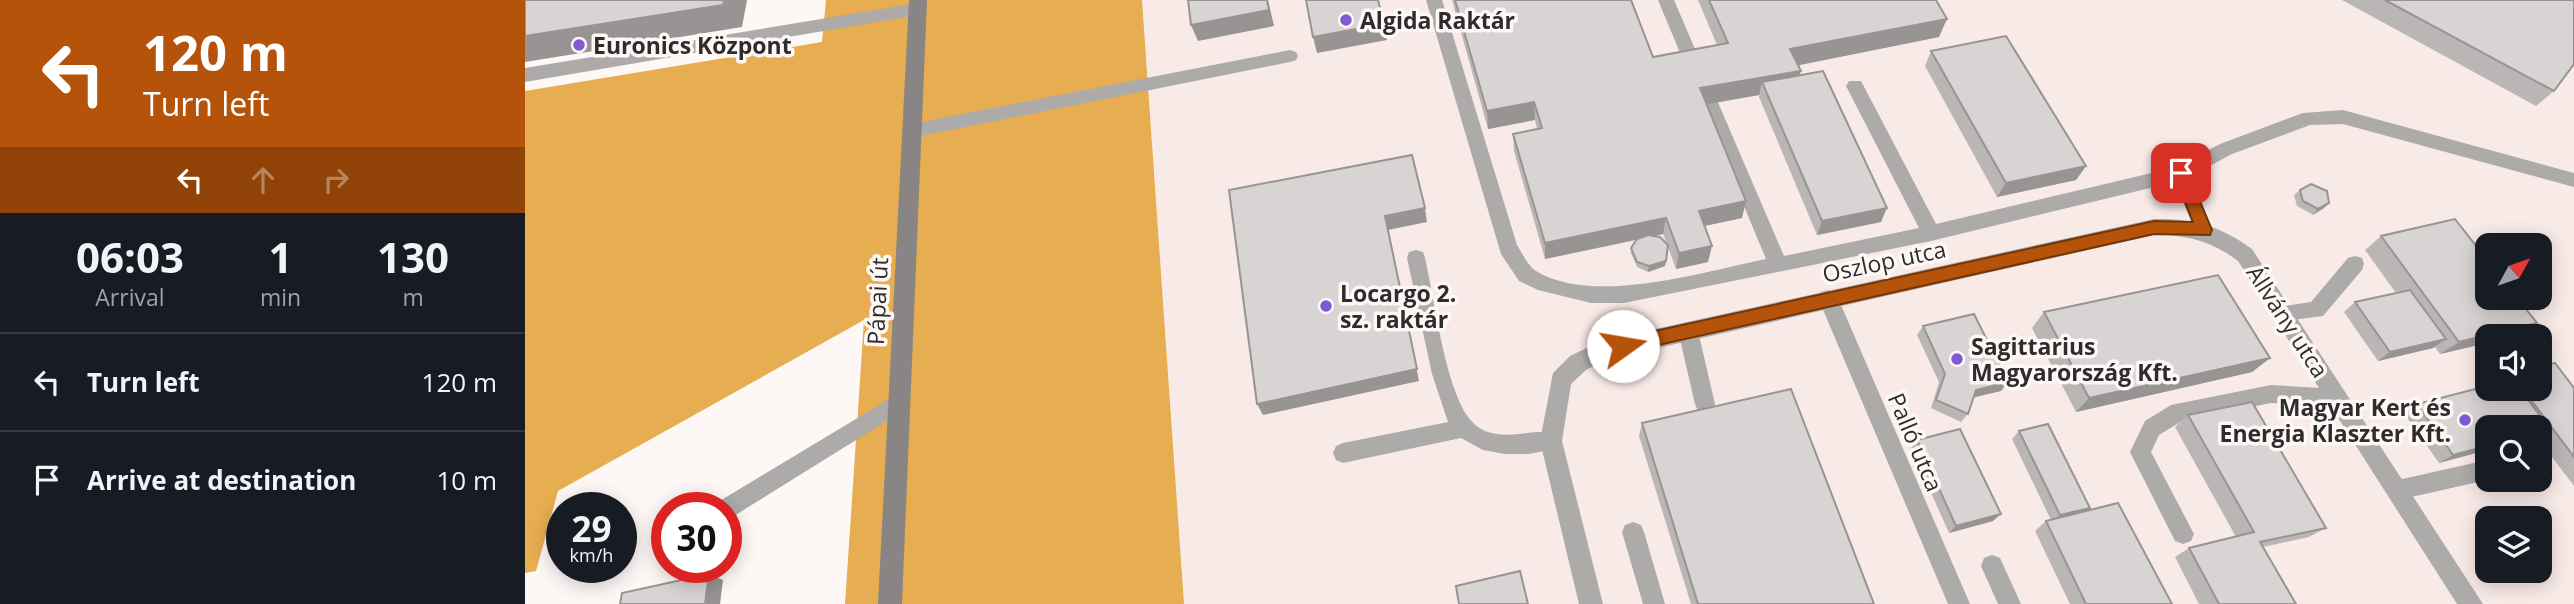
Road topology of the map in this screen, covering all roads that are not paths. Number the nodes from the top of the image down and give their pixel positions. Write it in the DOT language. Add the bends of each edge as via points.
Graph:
graph roads {
  1 [pos="1434,0"];
  2 [pos="1666,0"];
  3 [pos="918,4"];
  4 [pos="1290,56"];
  5 [pos="525,75"];
  6 [pos="1855,86"];
  7 [pos="911,131"];
  8 [pos="2181,173"];
  9 [pos="2574,180"];
  10 [pos="2204,230"];
  11 [pos="1931,233"];
  12 [pos="1416,258"];
  13 [pos="2355,264"];
  14 [pos="1779,265"];
  15 [pos="1828,298"];
  16 [pos="2284,313"];
  17 [pos="1688,331"];
  18 [pos="2338,398"];
  19 [pos="899,402"];
  20 [pos="1705,404"];
  21 [pos="1464,428"];
  22 [pos="1551,441"];
  23 [pos="1343,453"];
  24 [pos="2475,473"];
  25 [pos="2398,490"];
  26 [pos="742,499"];
  27 [pos="1633,532"];
  28 [pos="2183,534"];
  29 [pos="1992,566"];
  30 [pos="890,604"];
  31 [pos="1591,604"];
  32 [pos="1654,604"];
  33 [pos="1959,604"];
  34 [pos="2010,604"];
  35 [pos="2471,604"];
  1 -- 14 [label="lane" via="1508,248 1526,275 1591,295 1624,295"];
  2 -- 14 [label="lane"];
  3 -- 5 [label="lane"];
  3 -- 7 [label="main road, Pápai út"];
  4 -- 7 [label="lane"];
  6 -- 11 [label="lane"];
  7 -- 19 [label="main road, Pápai út"];
  8 -- 9 [label="lane" via="2226,149 2309,118 2343,117"];
  8 -- 10 [label="lane"];
  8 -- 11 [label="lane"];
  10 -- 15 [label="street, Oszlop utca" via="2154,228"];
  10 -- 16 [label="street, Állvány utca" via="2245,255"];
  11 -- 14 [label="lane"];
  12 -- 21 [label="lane" via="1447,396"];
  13 -- 16 [label="lane" via="2316,310"];
  15 -- 17 [label="street, Oszlop utca"];
  15 -- 33 [label="lane, Palló utca"];
  16 -- 18 [label="street, Állvány utca"];
  17 -- 20 [label="lane"];
  17 -- 22 [label="street, Oszlop utca" via="1601,351 1578,363 1561,380"];
  18 -- 25 [label="street, Állvány utca"];
  18 -- 28 [label="lane" via="2271,394 2178,412 2153,428 2140,452"];
  19 -- 26 [label="lane"];
  19 -- 30 [label="main road, Pápai út"];
  21 -- 22 [label="lane" via="1491,443 1523,446"];
  21 -- 23 [label="lane"];
  22 -- 31 [label="street"];
  24 -- 25 [label="lane"];
  25 -- 35 [label="street, Állvány utca"];
  27 -- 32 [label="lane"];
  29 -- 34 [label="lane"];
}
